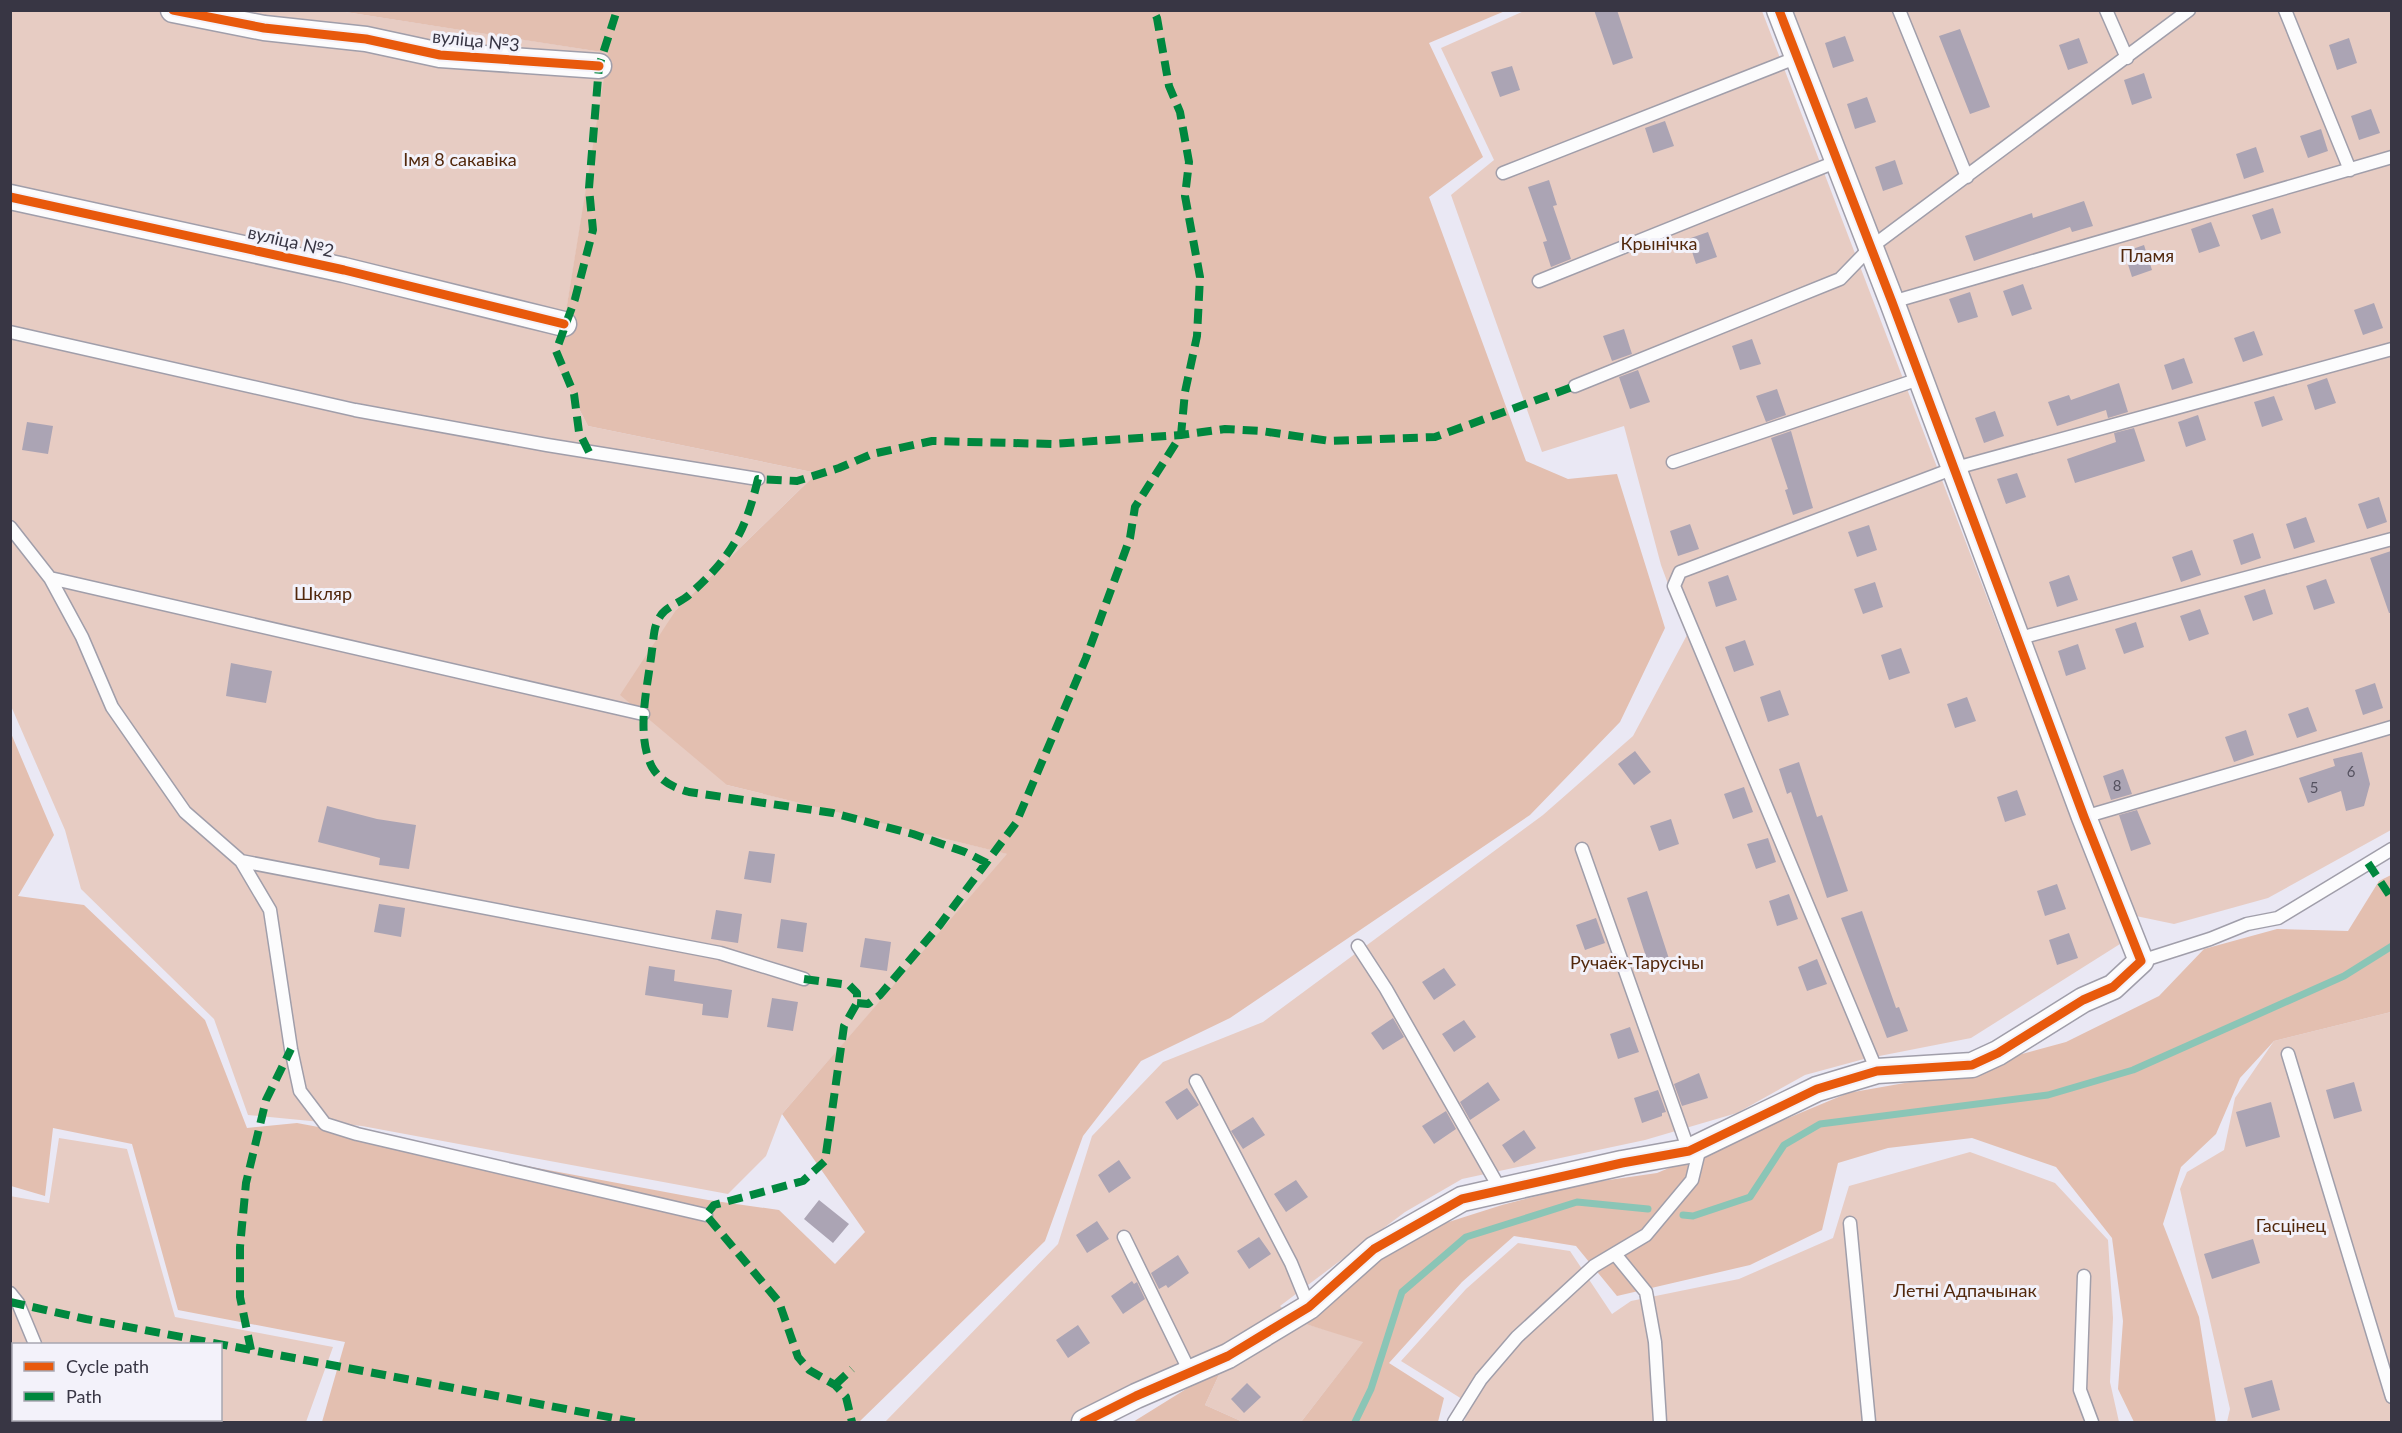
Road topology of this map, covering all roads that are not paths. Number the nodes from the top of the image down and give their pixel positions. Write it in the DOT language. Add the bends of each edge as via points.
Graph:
graph roads {
  1 [pos="173,10"];
  2 [pos="1779,10"];
  3 [pos="1899,10"];
  4 [pos="2106,10"];
  5 [pos="2189,10"];
  6 [pos="2285,10"];
  7 [pos="1798,57"];
  8 [pos="2127,58"];
  9 [pos="599,66"];
  10 [pos="2391,157"];
  11 [pos="1838,161"];
  12 [pos="2350,170"];
  13 [pos="1503,173"];
  14 [pos="1967,177"];
  15 [pos="10,197"];
  16 [pos="1870,248"];
  17 [pos="1539,281"];
  18 [pos="1892,302"];
  19 [pos="564,324"];
  20 [pos="10,332"];
  21 [pos="2391,349"];
  22 [pos="1919,379"];
  23 [pos="1575,386"];
  24 [pos="1673,462"];
  25 [pos="1952,469"];
  26 [pos="758,479"];
  27 [pos="10,527"];
  28 [pos="2391,539"];
  29 [pos="50,578"];
  30 [pos="2016,639"];
  31 [pos="644,714"];
  32 [pos="2391,727"];
  33 [pos="2084,817"];
  34 [pos="1582,849"];
  35 [pos="2391,849"];
  36 [pos="241,861"];
  37 [pos="1358,946"];
  38 [pos="2141,961"];
  39 [pos="804,979"];
  40 [pos="2288,1054"];
  41 [pos="1877,1071"];
  42 [pos="1196,1081"];
  43 [pos="1695,1149"];
  44 [pos="1500,1189"];
  45 [pos="706,1215"];
  46 [pos="1850,1223"];
  47 [pos="1124,1237"];
  48 [pos="1615,1254"];
  49 [pos="2084,1276"];
  50 [pos="10,1293"];
  51 [pos="1309,1307"];
  52 [pos="35,1343"];
  53 [pos="1190,1372"];
  54 [pos="2391,1397"];
  55 [pos="1084,1422"];
  56 [pos="1454,1422"];
  57 [pos="1660,1422"];
  58 [pos="1869,1422"];
  59 [pos="2092,1422"];
  1 -- 9 [label="street, вуліца №3" via="264,28 366,39 440,55"];
  2 -- 7 [label="street"];
  3 -- 14 [label="lane"];
  4 -- 8 [label="lane"];
  5 -- 8 [label="lane"];
  6 -- 12 [label="lane"];
  7 -- 11 [label="street"];
  7 -- 13 [label="lane"];
  8 -- 14 [label="lane"];
  10 -- 12 [label="lane"];
  11 -- 16 [label="street"];
  11 -- 17 [label="lane"];
  12 -- 18 [label="lane"];
  14 -- 16 [label="lane"];
  15 -- 19 [label="street, вуліца №2" via="344,270"];
  16 -- 18 [label="street"];
  16 -- 23 [label="lane" via="1840,279"];
  18 -- 22 [label="street"];
  20 -- 26 [label="lane" via="355,410 547,446"];
  21 -- 25 [label="lane"];
  22 -- 24 [label="lane"];
  22 -- 25 [label="street"];
  25 -- 30 [label="street"];
  25 -- 41 [label="lane" via="1680,572 1674,586"];
  27 -- 29 [label="lane"];
  28 -- 30 [label="lane"];
  29 -- 31 [label="lane"];
  29 -- 36 [label="lane" via="82,637 112,706 185,812"];
  30 -- 33 [label="street"];
  32 -- 33 [label="lane"];
  33 -- 38 [label="street"];
  34 -- 43 [label="lane"];
  35 -- 38 [label="lane" via="2278,918 2247,924"];
  36 -- 39 [label="lane" via="720,953"];
  36 -- 45 [label="lane" via="270,910 300,1091 325,1124"];
  37 -- 44 [label="lane"];
  38 -- 41 [label="street" via="2113,987 2083,1000 1972,1065"];
  40 -- 54 [label="lane"];
  41 -- 43 [label="street" via="1817,1089"];
  42 -- 51 [label="lane" via="1291,1263"];
  43 -- 44 [label="street"];
  43 -- 48 [label="lane" via="1692,1180 1646,1235"];
  44 -- 51 [label="street" via="1462,1200 1412,1225 1374,1249"];
  46 -- 58 [label="lane"];
  47 -- 53 [label="lane"];
  48 -- 56 [label="lane" via="1594,1266 1517,1337 1481,1379"];
  48 -- 57 [label="lane" via="1646,1292 1655,1342"];
  49 -- 59 [label="lane" via="2080,1390"];
  50 -- 52 [label="lane"];
  51 -- 53 [label="street" via="1228,1356"];
  53 -- 55 [label="street"];
}
